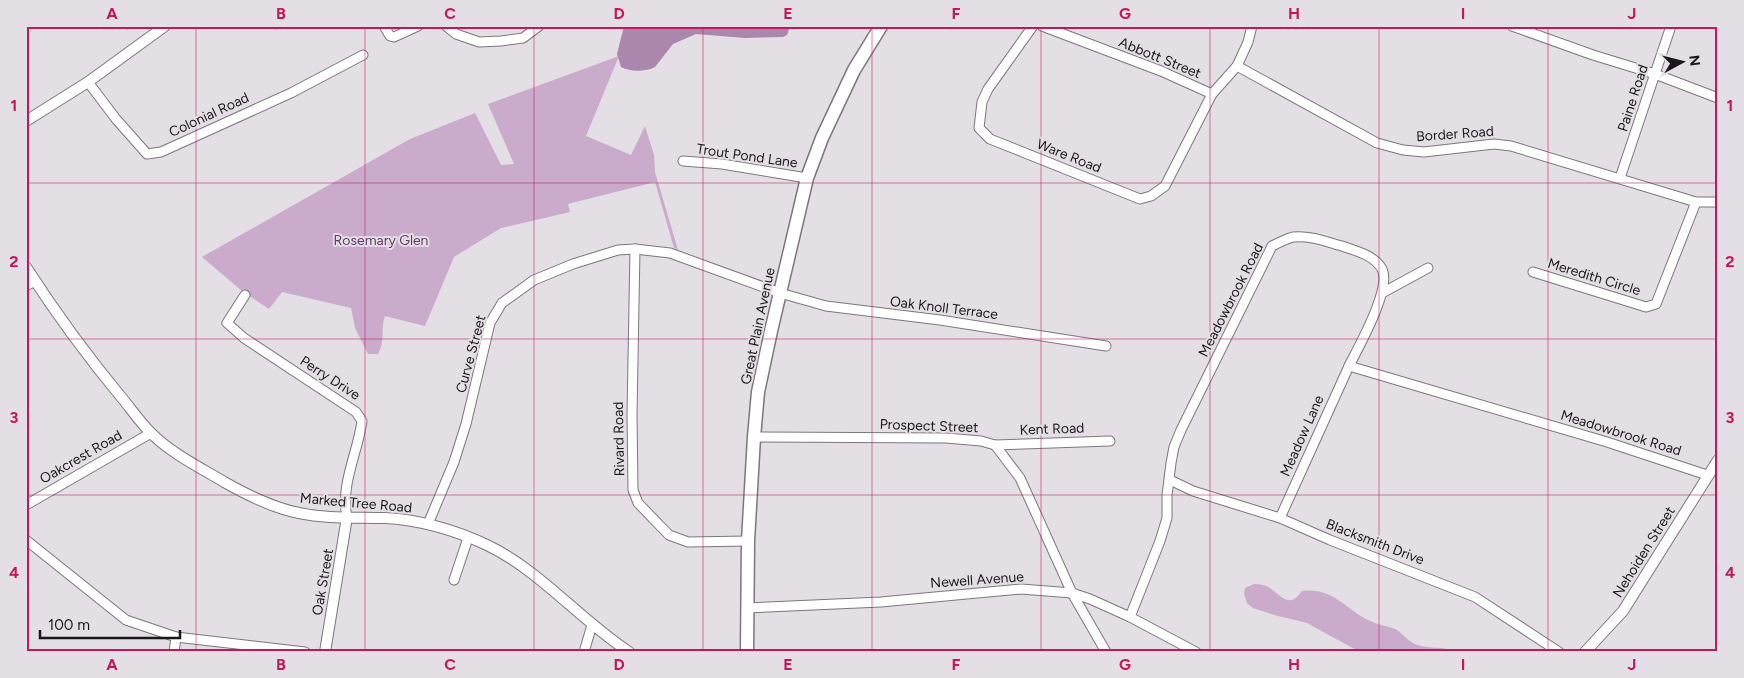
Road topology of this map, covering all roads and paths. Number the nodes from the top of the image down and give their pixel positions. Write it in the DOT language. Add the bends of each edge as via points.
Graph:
graph roads {
  1 [pos="165,26"];
  2 [pos="384,26"];
  3 [pos="418,26"];
  4 [pos="446,26"];
  5 [pos="539,26"];
  6 [pos="881,26"];
  7 [pos="1034,26"];
  8 [pos="1042,26"];
  9 [pos="1252,26"];
  10 [pos="1512,26"];
  11 [pos="1672,26"];
  12 [pos="363,55"];
  13 [pos="1237,66"];
  14 [pos="1655,74"];
  15 [pos="88,82"];
  16 [pos="1212,94"];
  17 [pos="1718,98"];
  18 [pos="26,121"];
  19 [pos="684,161"];
  20 [pos="807,178"];
  21 [pos="1620,178"];
  22 [pos="1696,202"];
  23 [pos="1718,202"];
  24 [pos="635,249"];
  25 [pos="26,267"];
  26 [pos="1428,268"];
  27 [pos="1533,272"];
  28 [pos="31,283"];
  29 [pos="780,293"];
  30 [pos="1382,293"];
  31 [pos="244,295"];
  32 [pos="1106,346"];
  33 [pos="1349,366"];
  34 [pos="151,433"];
  35 [pos="754,437"];
  36 [pos="1110,441"];
  37 [pos="995,445"];
  38 [pos="1718,460"];
  39 [pos="1713,475"];
  40 [pos="1170,480"];
  41 [pos="26,505"];
  42 [pos="346,517"];
  43 [pos="1280,518"];
  44 [pos="428,524"];
  45 [pos="468,538"];
  46 [pos="26,540"];
  47 [pos="748,540"];
  48 [pos="454,580"];
  49 [pos="1072,593"];
  50 [pos="747,608"];
  51 [pos="1130,617"];
  52 [pos="592,625"];
  53 [pos="176,637"];
  54 [pos="174,652"];
  55 [pos="305,652"];
  56 [pos="325,652"];
  57 [pos="584,652"];
  58 [pos="629,652"];
  59 [pos="747,652"];
  60 [pos="1106,652"];
  61 [pos="1196,652"];
  62 [pos="1559,652"];
  63 [pos="1585,652"];
  1 -- 15 [label="street"];
  2 -- 3 [label="street" via="394,37"];
  4 -- 5 [label="street" via="456,34 483,42 523,38"];
  6 -- 20 [label="main road, Great Plain Avenue" via="854,70"];
  7 -- 16 [label="street, Ware Road" via="988,89 982,102 979,128 990,139 1140,199 1165,186"];
  8 -- 16 [label="street, Abbott Street"];
  9 -- 13 [label="street"];
  10 -- 14 [label="street"];
  11 -- 14 [label="street, Paine Road"];
  12 -- 15 [label="street, Colonial Road" via="265,105 161,152 147,154"];
  13 -- 16 [label="street"];
  13 -- 21 [label="street, Border Road" via="1377,143 1424,152 1494,144 1511,146"];
  14 -- 17 [label="street"];
  14 -- 21 [label="street, Paine Road"];
  15 -- 18 [label="street"];
  19 -- 20 [label="street, Trout Pond Lane"];
  20 -- 29 [label="main road, Great Plain Avenue"];
  21 -- 22 [label="street, Border Road"];
  22 -- 23 [label="street, Border Road"];
  22 -- 27 [label="street, Meredith Circle" via="1656,304 1646,307"];
  24 -- 29 [label="street, Curve Street" via="670,253"];
  24 -- 44 [label="street, Curve Street" via="618,250 572,264 534,280 502,303 490,323 466,424"];
  24 -- 47 [label="street, Rivard Road" via="632,414 633,490 638,503 669,535 688,542"];
  25 -- 28 [label="street, Marked Tree Road"];
  26 -- 30 [label="street"];
  28 -- 34 [label="street, Marked Tree Road"];
  29 -- 32 [label="street, Oak Knoll Terrace" via="826,306"];
  29 -- 35 [label="main road, Great Plain Avenue" via="758,392"];
  30 -- 33 [label="street, Meadowbrook Road"];
  30 -- 40 [label="street, Meadowbrook Road" via="1384,278 1381,268 1364,253 1304,237 1293,237 1272,246 1177,438"];
  31 -- 42 [label="street, Perry Drive" via="228,323 230,326 356,412 362,420 344,507"];
  33 -- 39 [label="street, Meadowbrook Road"];
  33 -- 43 [label="street, Meadow Lane"];
  34 -- 41 [label="street, Oakcrest Road"];
  34 -- 42 [label="street, Marked Tree Road" via="205,470 275,507 300,514"];
  35 -- 37 [label="street, Prospect Street" via="946,438 981,440"];
  35 -- 47 [label="main road, Great Plain Avenue"];
  36 -- 37 [label="street, Kent Road"];
  37 -- 49 [label="street, Prospect Street" via="1020,478"];
  38 -- 39 [label="street, Nehoiden Street"];
  39 -- 63 [label="street, Nehoiden Street" via="1623,611"];
  40 -- 43 [label="street, Blacksmith Drive" via="1193,491"];
  40 -- 51 [label="street, Meadowbrook Road" via="1167,518"];
  42 -- 44 [label="street, Marked Tree Road" via="388,518"];
  42 -- 56 [label="street, Oak Street"];
  43 -- 62 [label="street, Blacksmith Drive" via="1475,597"];
  44 -- 45 [label="street, Marked Tree Road"];
  45 -- 48 [label="street"];
  45 -- 52 [label="street, Marked Tree Road" via="488,545 515,561"];
  46 -- 53 [label="street" via="126,620"];
  47 -- 50 [label="main road, Great Plain Avenue"];
  49 -- 50 [label="street, Newell Avenue" via="1021,590 881,602"];
  49 -- 51 [label="street, Newell Avenue"];
  49 -- 60 [label="street, Prospect Street"];
  50 -- 59 [label="main road, Great Plain Avenue"];
  51 -- 61 [label="street, Newell Avenue"];
  52 -- 57 [label="street"];
  52 -- 58 [label="street, Marked Tree Road"];
  53 -- 54 [label="street"];
  53 -- 55 [label="street"];
}
